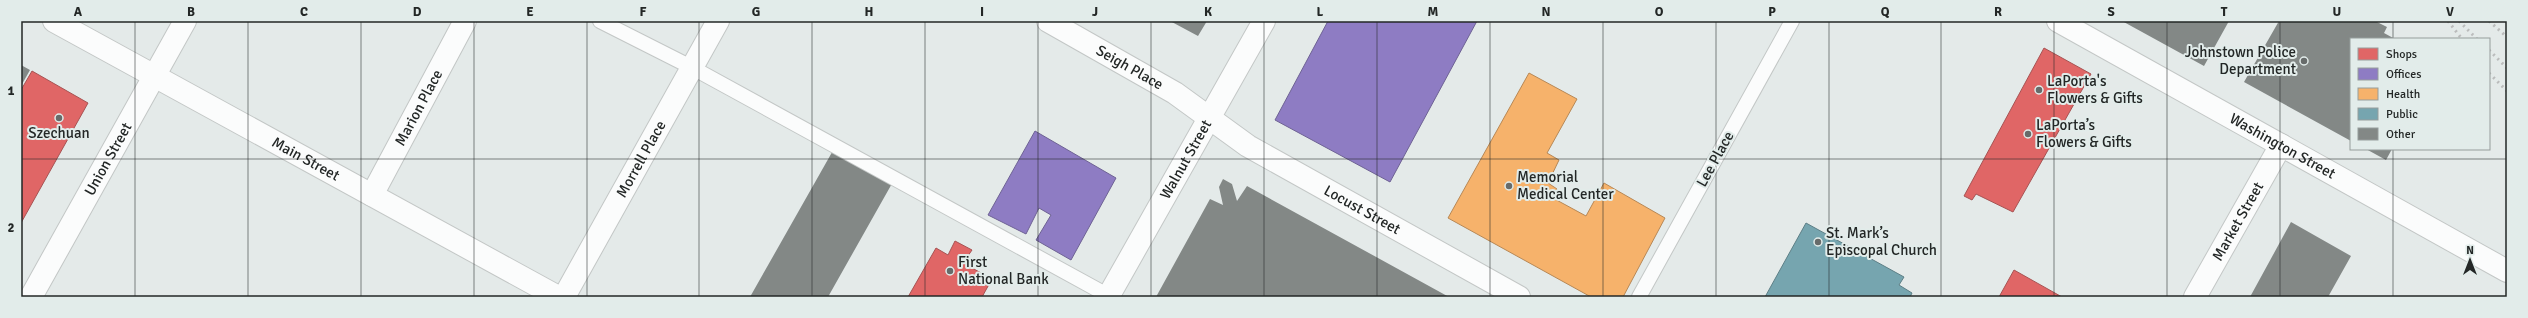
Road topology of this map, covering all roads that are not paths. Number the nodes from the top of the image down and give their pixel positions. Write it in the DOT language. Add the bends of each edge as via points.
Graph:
graph roads {
  1 [pos="54,21"];
  2 [pos="185,21"];
  3 [pos="465,21"];
  4 [pos="600,21"];
  5 [pos="718,21"];
  6 [pos="1048,21"];
  7 [pos="1264,21"];
  8 [pos="1792,21"];
  9 [pos="2058,21"];
  10 [pos="691,67"];
  11 [pos="154,76"];
  12 [pos="1208,119"];
  13 [pos="2281,145"];
  14 [pos="372,195"];
  15 [pos="2507,271"];
  16 [pos="31,297"];
  17 [pos="558,297"];
  18 [pos="564,297"];
  19 [pos="1108,297"];
  20 [pos="1519,297"];
  21 [pos="1639,297"];
  22 [pos="2195,297"];
  1 -- 11 [label="street, Main Street"];
  2 -- 11 [label="street, Union Street"];
  3 -- 14 [label="street, Marion Place"];
  4 -- 10 [label="lane"];
  5 -- 10 [label="street, Morrell Place"];
  6 -- 12 [label="street, Seigh Place" via="1175,93"];
  7 -- 12 [label="street, Walnut Street"];
  8 -- 21 [label="lane, Lee Place"];
  9 -- 13 [label="street, Washington Street"];
  10 -- 18 [label="street, Morrell Place"];
  10 -- 19 [label="lane"];
  11 -- 14 [label="street, Main Street"];
  11 -- 16 [label="street, Union Street"];
  12 -- 19 [label="street, Walnut Street"];
  12 -- 20 [label="street, Locust Street" via="1248,146"];
  13 -- 15 [label="street, Washington Street"];
  13 -- 22 [label="street, Market Street"];
  14 -- 17 [label="street, Main Street"];
}
